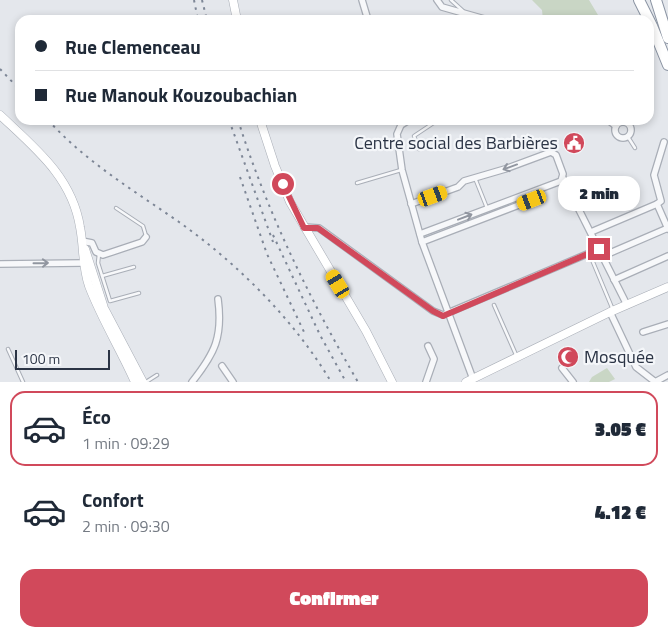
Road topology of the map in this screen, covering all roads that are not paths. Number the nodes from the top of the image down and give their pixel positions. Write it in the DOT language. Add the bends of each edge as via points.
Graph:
graph roads {
  1 [pos="233,0"];
  2 [pos="362,0"];
  3 [pos="437,0"];
  4 [pos="451,0"];
  5 [pos="631,0"];
  6 [pos="639,0"];
  7 [pos="656,0"];
  8 [pos="466,14"];
  9 [pos="236,15"];
  10 [pos="366,15"];
  11 [pos="470,15"];
  12 [pos="639,15"];
  13 [pos="646,15"];
  14 [pos="654,32"];
  15 [pos="668,38"];
  16 [pos="654,39"];
  17 [pos="663,51"];
  18 [pos="668,65"];
  19 [pos="0,115"];
  20 [pos="0,120"];
  21 [pos="262,125"];
  22 [pos="402,125"];
  23 [pos="430,125"];
  24 [pos="629,125"];
  25 [pos="616,126"];
  26 [pos="628,137"];
  27 [pos="26,140"];
  28 [pos="664,142"];
  29 [pos="635,148"];
  30 [pos="419,149"];
  31 [pos="402,170"];
  32 [pos="475,177"];
  33 [pos="563,178"];
  34 [pos="357,183"];
  35 [pos="532,200"];
  36 [pos="411,204"];
  37 [pos="657,204"];
  38 [pos="116,208"];
  39 [pos="487,209"];
  40 [pos="304,228"];
  41 [pos="668,229"];
  42 [pos="591,232"];
  43 [pos="420,234"];
  44 [pos="146,237"];
  45 [pos="82,241"];
  46 [pos="422,242"];
  47 [pos="599,249"];
  48 [pos="590,253"];
  49 [pos="99,254"];
  50 [pos="602,256"];
  51 [pos="668,256"];
  52 [pos="82,263"];
  53 [pos="0,264"];
  54 [pos="134,267"];
  55 [pos="102,276"];
  56 [pos="614,280"];
  57 [pos="668,288"];
  58 [pos="139,293"];
  59 [pos="218,300"];
  60 [pos="494,305"];
  61 [pos="627,305"];
  62 [pos="612,311"];
  63 [pos="448,313"];
  64 [pos="668,324"];
  65 [pos="642,332"];
  66 [pos="428,346"];
  67 [pos="8,348"];
  68 [pos="517,358"];
  69 [pos="222,366"];
  70 [pos="562,368"];
  71 [pos="157,374"];
  72 [pos="668,375"];
  73 [pos="469,381"];
  74 [pos="23,382"];
  75 [pos="135,382"];
  76 [pos="145,382"];
  77 [pos="192,382"];
  78 [pos="233,382"];
  79 [pos="392,382"];
  80 [pos="426,382"];
  81 [pos="572,382"];
  82 [pos="654,382"];
  1 -- 9 [label="street"];
  2 -- 10 [label="street"];
  3 -- 8 [label="street" via="442,7"];
  4 -- 8 [label="lane"];
  5 -- 12 [label="highway"];
  6 -- 13 [label="highway"];
  7 -- 15 [label="highway"];
  8 -- 11 [label="street"];
  14 -- 17 [label="highway"];
  16 -- 17 [label="highway"];
  17 -- 18 [label="highway"];
  19 -- 27 [label="street"];
  20 -- 27 [label="street"];
  21 -- 40 [label="street" via="275,166"];
  22 -- 31 [label="street" via="397,134"];
  23 -- 30 [label="lane" via="414,136"];
  24 -- 26 [label="street" via="632,131"];
  25 -- 26 [label="street" via="617,136"];
  26 -- 29 [label="lane"];
  27 -- 45 [label="street" via="56,169 67,185 75,203"];
  28 -- 37 [label="street" via="654,175 661,201"];
  31 -- 34 [label="lane"];
  31 -- 36 [label="street"];
  33 -- 32 [label="street, one-way" via="556,155 551,152"];
  32 -- 36 [label="street" via="458,187"];
  32 -- 39 [label="lane"];
  33 -- 39 [label="street"];
  33 -- 42 [label="street"];
  35 -- 46 [label="street"];
  36 -- 43 [label="street"];
  37 -- 41 [label="street"];
  37 -- 42 [label="street"];
  38 -- 44 [label="lane" via="143,226"];
  43 -- 39 [label="street, one-way"];
  40 -- 63 [label="street" via="318,228 433,311 443,316"];
  40 -- 79 [label="street" via="366,331"];
  41 -- 50 [label="street"];
  42 -- 47 [label="street"];
  43 -- 46 [label="street"];
  44 -- 49 [label="street" via="142,242"];
  45 -- 49 [label="street" via="92,243"];
  45 -- 52 [label="street"];
  45 -- 76 [label="street" via="104,308"];
  46 -- 63 [label="street"];
  47 -- 48 [label="street"];
  47 -- 50 [label="street"];
  48 -- 62 [label="lane"];
  48 -- 63 [label="street"];
  49 -- 55 [label="lane"];
  50 -- 56 [label="street"];
  51 -- 56 [label="street"];
  53 -- 52 [label="street, one-way"];
  52 -- 75 [label="street" via="99,310"];
  54 -- 55 [label="lane"];
  55 -- 58 [label="lane" via="110,301"];
  56 -- 61 [label="street"];
  57 -- 61 [label="street"];
  59 -- 77 [label="street" via="220,327 210,359"];
  60 -- 68 [label="lane"];
  61 -- 62 [label="street"];
  62 -- 68 [label="street"];
  62 -- 82 [label="street" via="636,366"];
  63 -- 73 [label="street"];
  64 -- 65 [label="street"];
  66 -- 80 [label="street" via="434,358"];
  67 -- 74 [label="lane"];
  68 -- 73 [label="street"];
  69 -- 78 [label="street"];
  70 -- 81 [label="street"];
  71 -- 76 [label="lane"];
  72 -- 82 [label="street"];
}
